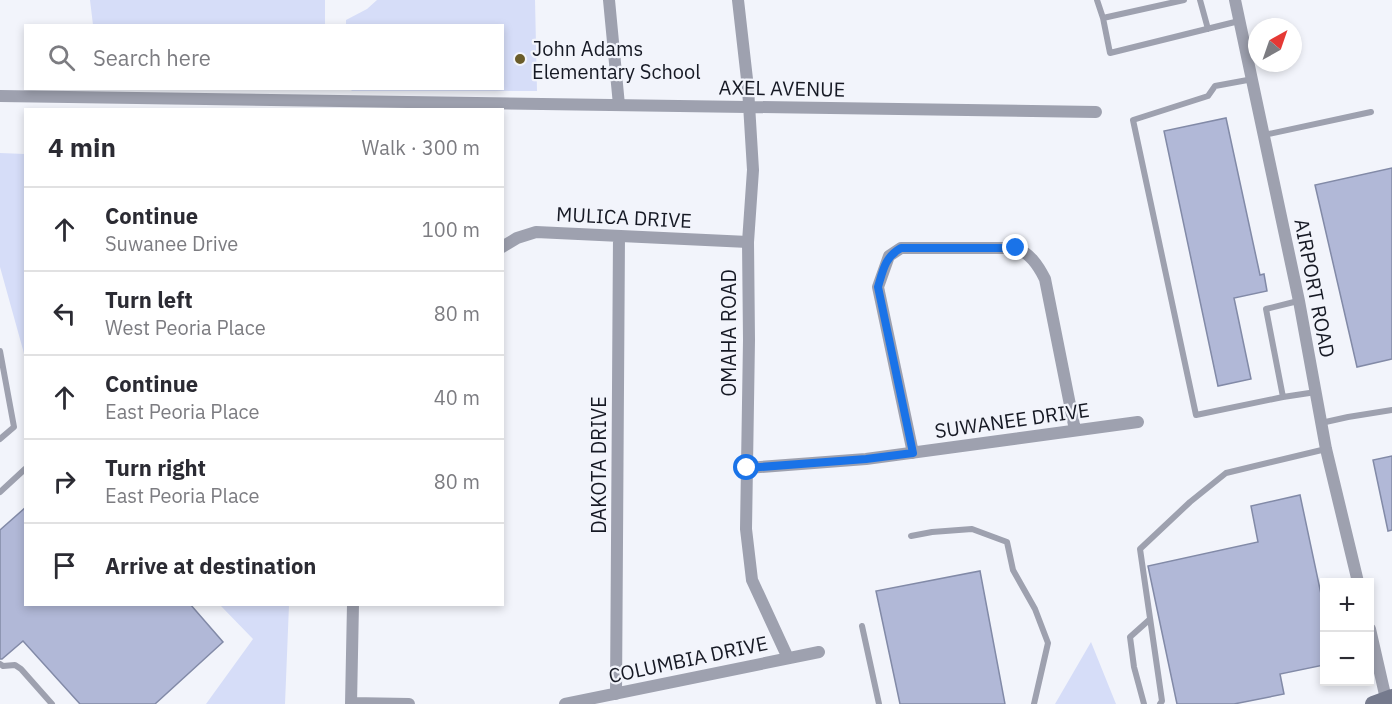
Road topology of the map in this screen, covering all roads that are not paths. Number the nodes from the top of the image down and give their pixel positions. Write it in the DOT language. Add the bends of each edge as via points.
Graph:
graph roads {
  1 [pos="609,0"];
  2 [pos="738,0"];
  3 [pos="1097,0"];
  4 [pos="1185,0"];
  5 [pos="1200,0"];
  6 [pos="1235,0"];
  7 [pos="1103,18"];
  8 [pos="1240,21"];
  9 [pos="1208,29"];
  10 [pos="1253,79"];
  11 [pos="0,96"];
  12 [pos="365,105"];
  13 [pos="619,105"];
  14 [pos="749,107"];
  15 [pos="1096,111"];
  16 [pos="1371,112"];
  17 [pos="1264,135"];
  18 [pos="619,236"];
  19 [pos="748,242"];
  20 [pos="504,246"];
  21 [pos="1299,300"];
  22 [pos="0,351"];
  23 [pos="1316,392"];
  24 [pos="1283,397"];
  25 [pos="1392,410"];
  26 [pos="1138,422"];
  27 [pos="1321,423"];
  28 [pos="1075,430"];
  29 [pos="0,439"];
  30 [pos="1326,449"];
  31 [pos="913,453"];
  32 [pos="747,468"];
  33 [pos="24,470"];
  34 [pos="0,492"];
  35 [pos="911,536"];
  36 [pos="1357,578"];
  37 [pos="353,606"];
  38 [pos="1149,620"];
  39 [pos="862,626"];
  40 [pos="1371,632"];
  41 [pos="819,652"];
  42 [pos="788,658"];
  43 [pos="0,664"];
  44 [pos="616,694"];
  45 [pos="1385,701"];
  46 [pos="351,703"];
  47 [pos="52,704"];
  48 [pos="409,704"];
  49 [pos="565,704"];
  50 [pos="879,704"];
  51 [pos="1034,704"];
  52 [pos="1144,704"];
  53 [pos="1160,704"];
  1 -- 13 [label="street"];
  2 -- 14 [label="street, OMAHA ROAD"];
  3 -- 7 [label="lane"];
  4 -- 7 [label="lane"];
  5 -- 9 [label="lane"];
  6 -- 8 [label="street, AIRPORT ROAD"];
  7 -- 9 [label="lane" via="1110,53"];
  8 -- 9 [label="lane"];
  8 -- 10 [label="street, AIRPORT ROAD"];
  10 -- 17 [label="street, AIRPORT ROAD"];
  10 -- 24 [label="lane" via="1215,86 1208,96 1133,120 1196,415"];
  11 -- 12 [label="street, AXEL AVENUE"];
  12 -- 13 [label="street, AXEL AVENUE"];
  13 -- 14 [label="street, AXEL AVENUE"];
  14 -- 15 [label="street, AXEL AVENUE"];
  14 -- 19 [label="street, OMAHA ROAD" via="753,170"];
  16 -- 17 [label="lane"];
  17 -- 21 [label="street, AIRPORT ROAD"];
  18 -- 19 [label="street, MULICA DRIVE"];
  18 -- 20 [label="street, MULICA DRIVE" via="537,232"];
  18 -- 44 [label="street, DAKOTA DRIVE"];
  19 -- 32 [label="street, OMAHA ROAD"];
  21 -- 23 [label="street, AIRPORT ROAD"];
  21 -- 24 [label="lane" via="1266,309"];
  22 -- 29 [label="lane" via="14,427"];
  23 -- 24 [label="lane"];
  23 -- 27 [label="street, AIRPORT ROAD"];
  25 -- 27 [label="lane"];
  26 -- 28 [label="street, SUWANEE DRIVE"];
  27 -- 30 [label="street, AIRPORT ROAD"];
  28 -- 31 [label="street, SUWANEE DRIVE"];
  28 -- 31 [label="street" via="1045,279 1031,258 1016,248 901,248 890,256 878,287"];
  30 -- 36 [label="street, AIRPORT ROAD"];
  30 -- 38 [label="lane" via="1226,473 1140,549"];
  31 -- 32 [label="street, SUWANEE DRIVE"];
  32 -- 42 [label="street, OMAHA ROAD" via="746,529 752,580"];
  33 -- 34 [label="lane"];
  35 -- 51 [label="lane" via="972,528 1007,542 1013,570 1048,643"];
  37 -- 46 [label="street"];
  38 -- 52 [label="lane" via="1130,637"];
  38 -- 53 [label="lane"];
  39 -- 50 [label="lane"];
  40 -- 45 [label="street"];
  41 -- 42 [label="street, COLUMBIA DRIVE"];
  42 -- 44 [label="street, COLUMBIA DRIVE"];
  43 -- 47 [label="lane" via="21,669"];
  44 -- 49 [label="street, COLUMBIA DRIVE"];
  46 -- 48 [label="street"];
}
